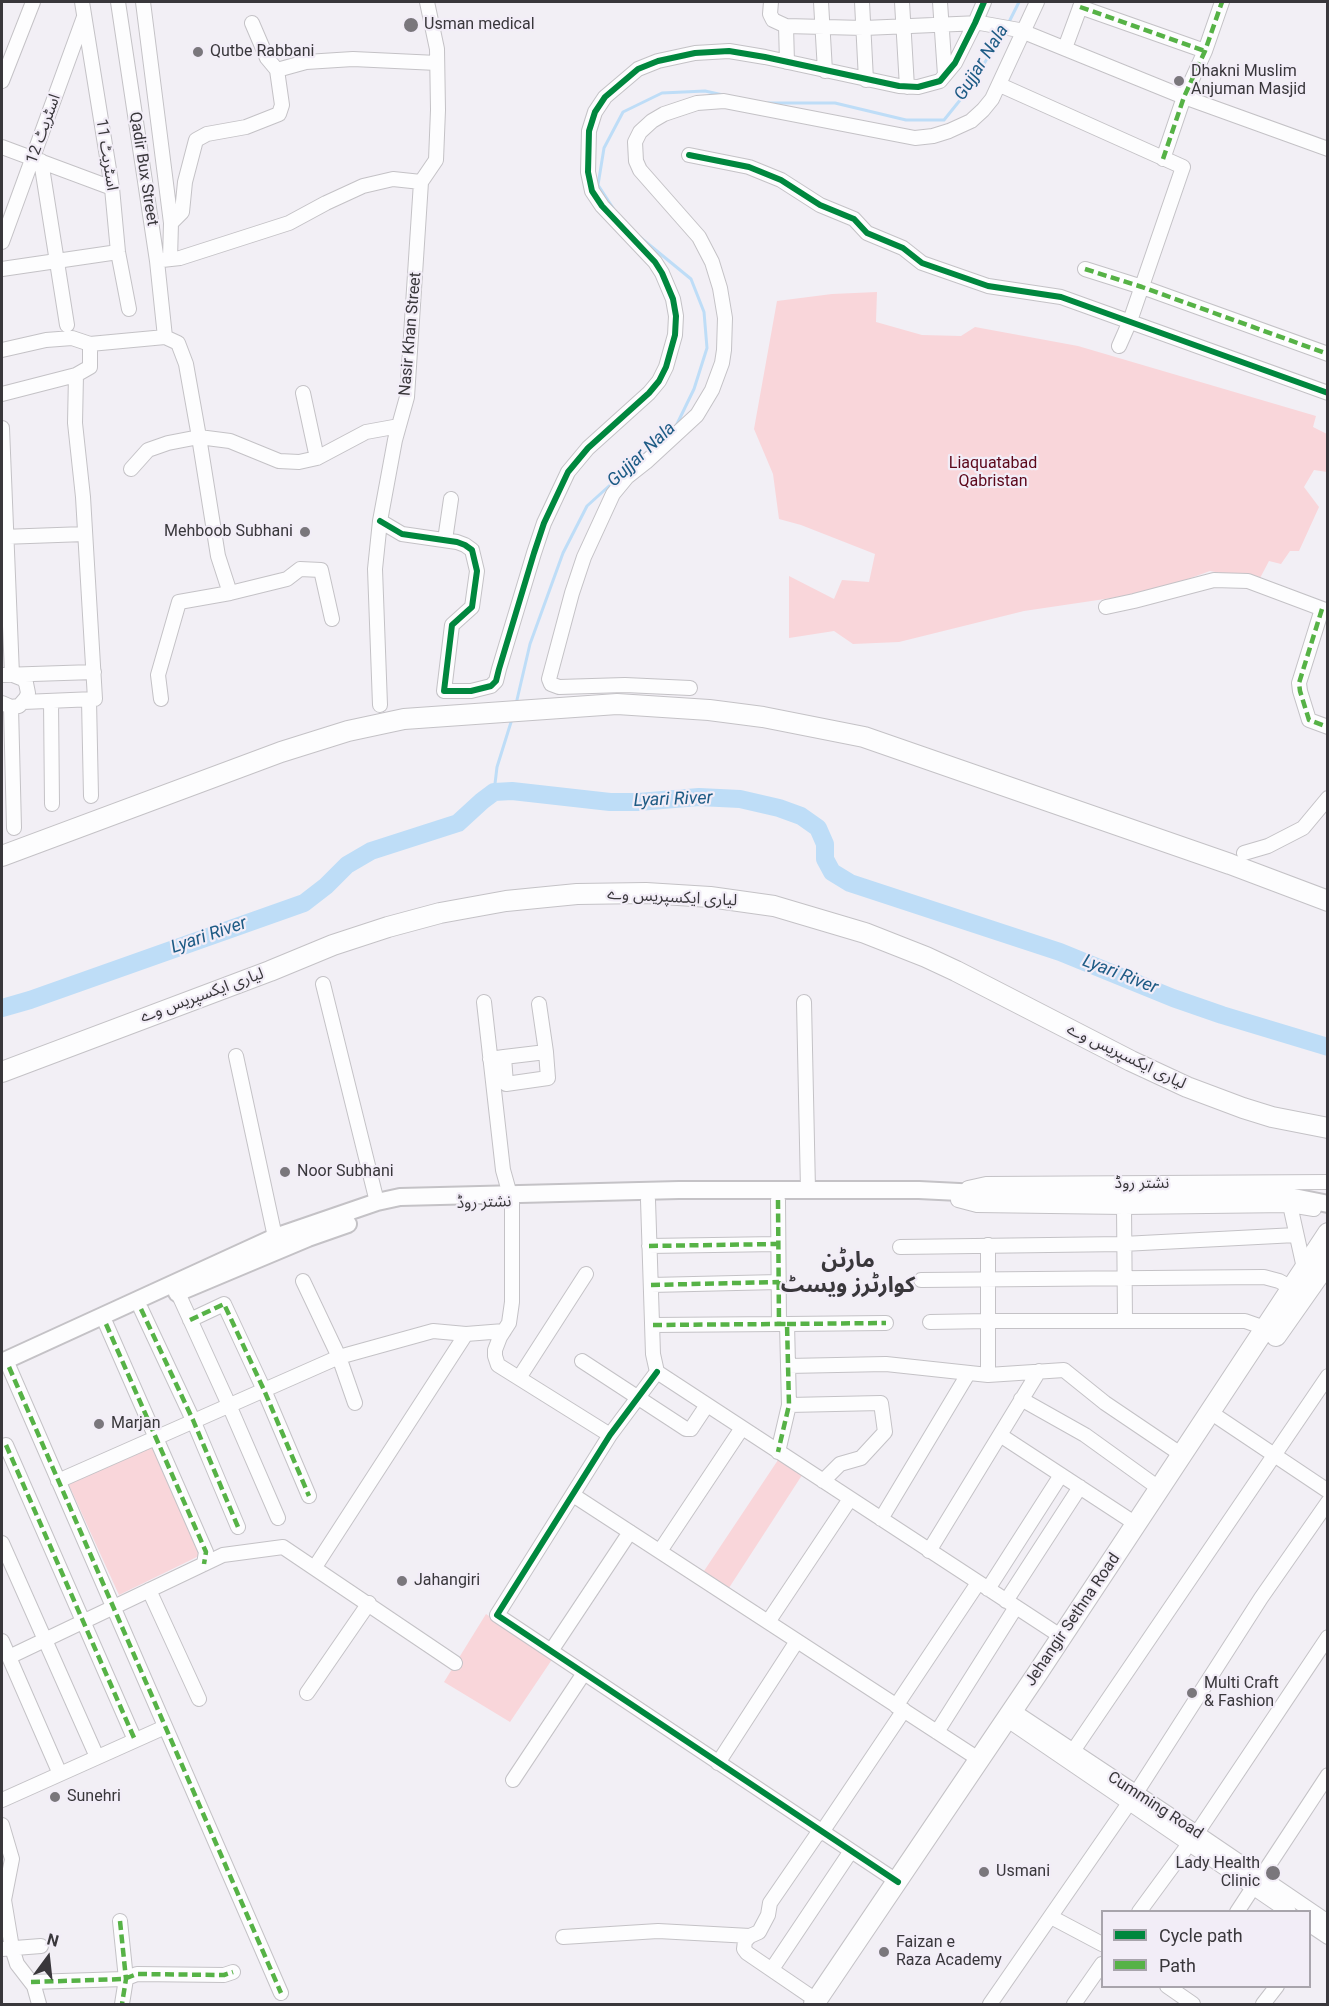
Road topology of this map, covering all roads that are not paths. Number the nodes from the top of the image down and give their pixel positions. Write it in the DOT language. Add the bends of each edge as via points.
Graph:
graph roads {
  1 [pos="33,2"];
  2 [pos="118,2"];
  3 [pos="143,2"];
  4 [pos="427,2"];
  5 [pos="771,2"];
  6 [pos="821,2"];
  7 [pos="862,2"];
  8 [pos="902,2"];
  9 [pos="940,2"];
  10 [pos="984,2"];
  11 [pos="1037,2"];
  12 [pos="1222,2"];
  13 [pos="1081,4"];
  14 [pos="83,8"];
  15 [pos="252,23"];
  16 [pos="977,23"];
  17 [pos="786,26"];
  18 [pos="942,26"];
  19 [pos="823,27"];
  20 [pos="904,27"];
  21 [pos="864,28"];
  22 [pos="1021,31"];
  23 [pos="1065,48"];
  24 [pos="1205,51"];
  25 [pos="787,62"];
  26 [pos="437,63"];
  27 [pos="277,70"];
  28 [pos="825,71"];
  29 [pos="945,75"];
  30 [pos="867,80"];
  31 [pos="2,81"];
  32 [pos="1000,85"];
  33 [pos="907,87"];
  34 [pos="1184,97"];
  35 [pos="2,147"];
  36 [pos="1328,149"];
  37 [pos="689,155"];
  38 [pos="1163,159"];
  39 [pos="37,160"];
  40 [pos="421,182"];
  41 [pos="112,188"];
  42 [pos="171,223"];
  43 [pos="2,242"];
  44 [pos="118,252"];
  45 [pos="164,260"];
  46 [pos="56,261"];
  47 [pos="2,269"];
  48 [pos="1085,269"];
  49 [pos="1142,287"];
  50 [pos="129,309"];
  51 [pos="1130,321"];
  52 [pos="67,325"];
  53 [pos="165,337"];
  54 [pos="90,344"];
  55 [pos="1119,346"];
  56 [pos="2,350"];
  57 [pos="1328,354"];
  58 [pos="76,375"];
  59 [pos="303,393"];
  60 [pos="1328,393"];
  61 [pos="2,394"];
  62 [pos="399,426"];
  63 [pos="2,428"];
  64 [pos="199,437"];
  65 [pos="317,458"];
  66 [pos="131,469"];
  67 [pos="451,499"];
  68 [pos="380,522"];
  69 [pos="85,534"];
  70 [pos="4,537"];
  71 [pos="445,540"];
  72 [pos="230,593"];
  73 [pos="1107,607"];
  74 [pos="1325,610"];
  75 [pos="332,619"];
  76 [pos="94,672"];
  77 [pos="5,676"];
  78 [pos="690,688"];
  79 [pos="161,699"];
  80 [pos="89,700"];
  81 [pos="51,701"];
  82 [pos="12,704"];
  83 [pos="380,705"];
  84 [pos="1328,727"];
  85 [pos="91,796"];
  86 [pos="1328,798"];
  87 [pos="52,804"];
  88 [pos="14,828"];
  89 [pos="1244,853"];
  90 [pos="2,856"];
  91 [pos="1328,901"];
  92 [pos="323,984"];
  93 [pos="484,1002"];
  94 [pos="804,1002"];
  95 [pos="539,1004"];
  96 [pos="546,1052"];
  97 [pos="236,1056"];
  98 [pos="497,1058"];
  99 [pos="2,1072"];
  100 [pos="1328,1128"];
  101 [pos="1328,1182"];
  102 [pos="808,1190"];
  103 [pos="959,1197"];
  104 [pos="511,1198"];
  105 [pos="648,1200"];
  106 [pos="778,1200"];
  107 [pos="378,1202"];
  108 [pos="1328,1204"];
  109 [pos="1290,1205"];
  110 [pos="1124,1207"];
  111 [pos="1328,1211"];
  112 [pos="1328,1233"];
  113 [pos="1296,1235"];
  114 [pos="275,1237"];
  115 [pos="778,1244"];
  116 [pos="1124,1244"];
  117 [pos="988,1245"];
  118 [pos="649,1246"];
  119 [pos="900,1247"];
  120 [pos="1328,1262"];
  121 [pos="1304,1268"];
  122 [pos="586,1274"];
  123 [pos="1124,1278"];
  124 [pos="988,1279"];
  125 [pos="921,1280"];
  126 [pos="303,1281"];
  127 [pos="779,1282"];
  128 [pos="1328,1283"];
  129 [pos="651,1285"];
  130 [pos="1299,1291"];
  131 [pos="178,1293"];
  132 [pos="141,1309"];
  133 [pos="190,1320"];
  134 [pos="1125,1320"];
  135 [pos="988,1321"];
  136 [pos="930,1322"];
  137 [pos="886,1323"];
  138 [pos="106,1324"];
  139 [pos="783,1324"];
  140 [pos="653,1325"];
  141 [pos="1265,1328"];
  142 [pos="504,1331"];
  143 [pos="466,1334"];
  144 [pos="339,1357"];
  145 [pos="582,1361"];
  146 [pos="4,1366"];
  147 [pos="788,1366"];
  148 [pos="1038,1371"];
  149 [pos="657,1372"];
  150 [pos="968,1374"];
  151 [pos="988,1375"];
  152 [pos="1328,1376"];
  153 [pos="519,1378"];
  154 [pos="264,1390"];
  155 [pos="638,1398"];
  156 [pos="1022,1399"];
  157 [pos="355,1403"];
  158 [pos="229,1405"];
  159 [pos="707,1405"];
  160 [pos="789,1405"];
  161 [pos="1219,1418"];
  162 [pos="193,1420"];
  163 [pos="742,1428"];
  164 [pos="610,1435"];
  165 [pos="1000,1435"];
  166 [pos="155,1437"];
  167 [pos="6,1445"];
  168 [pos="778,1452"];
  169 [pos="1182,1455"];
  170 [pos="1274,1455"];
  171 [pos="1061,1475"];
  172 [pos="58,1481"];
  173 [pos="823,1481"];
  174 [pos="1080,1487"];
  175 [pos="1160,1489"];
  176 [pos="1328,1491"];
  177 [pos="573,1495"];
  178 [pos="309,1496"];
  179 [pos="850,1498"];
  180 [pos="1328,1502"];
  181 [pos="278,1518"];
  182 [pos="881,1519"];
  183 [pos="1137,1524"];
  184 [pos="238,1527"];
  185 [pos="630,1532"];
  186 [pos="2,1543"];
  187 [pos="660,1551"];
  188 [pos="929,1551"];
  189 [pos="204,1564"];
  190 [pos="315,1568"];
  191 [pos="983,1586"];
  192 [pos="149,1590"];
  193 [pos="369,1603"];
  194 [pos="1011,1604"];
  195 [pos="113,1607"];
  196 [pos="83,1621"];
  197 [pos="768,1622"];
  198 [pos="1062,1637"];
  199 [pos="1328,1637"];
  200 [pos="45,1640"];
  201 [pos="2,1641"];
  202 [pos="797,1641"];
  203 [pos="551,1652"];
  204 [pos="9,1657"];
  205 [pos="456,1663"];
  206 [pos="584,1673"];
  207 [pos="307,1693"];
  208 [pos="199,1699"];
  209 [pos="900,1708"];
  210 [pos="1014,1718"];
  211 [pos="165,1727"];
  212 [pos="937,1732"];
  213 [pos="135,1740"];
  214 [pos="1073,1751"];
  215 [pos="97,1757"];
  216 [pos="980,1760"];
  217 [pos="718,1763"];
  218 [pos="60,1774"];
  219 [pos="1328,1775"];
  220 [pos="513,1780"];
  221 [pos="1133,1798"];
  222 [pos="2,1800"];
  223 [pos="2,1826"];
  224 [pos="822,1832"];
  225 [pos="1193,1838"];
  226 [pos="851,1851"];
  227 [pos="898,1882"];
  228 [pos="1257,1882"];
  229 [pos="1140,1910"];
  230 [pos="1238,1910"];
  231 [pos="1288,1910"];
  232 [pos="1298,1910"];
  233 [pos="1051,1917"];
  234 [pos="120,1921"];
  235 [pos="1319,1924"];
  236 [pos="750,1936"];
  237 [pos="563,1937"];
  238 [pos="1328,1937"];
  239 [pos="1101,1943"];
  240 [pos="41,1946"];
  241 [pos="7,1948"];
  242 [pos="1101,1965"];
  243 [pos="772,1969"];
  244 [pos="233,1972"];
  245 [pos="126,1979"];
  246 [pos="31,1982"];
  247 [pos="1275,1988"];
  248 [pos="281,1993"];
  249 [pos="1179,1995"];
  250 [pos="819,2003"];
  251 [pos="39,2004"];
  252 [pos="122,2004"];
  253 [pos="990,2004"];
  254 [pos="1074,2004"];
  255 [pos="1193,2004"];
  256 [pos="1263,2004"];
  1 -- 31 [label="street"];
  2 -- 45 [label="street, Qadir Bux Street"];
  3 -- 42 [label="street"];
  4 -- 26 [label="street, Nasir Khan Street"];
  5 -- 17 [label="street" via="773,20"];
  6 -- 19 [label="street"];
  7 -- 21 [label="street"];
  8 -- 20 [label="street"];
  9 -- 18 [label="street"];
  10 -- 16 [label="street"];
  11 -- 22 [label="street"];
  12 -- 24 [label="street"];
  13 -- 23 [label="street"];
  13 -- 24 [label="street"];
  14 -- 39 [label="street, اسٹریٹ 12"];
  14 -- 41 [label="street, اسٹریٹ 11"];
  15 -- 27 [label="street" via="267,58"];
  16 -- 18 [label="street"];
  16 -- 22 [label="street"];
  16 -- 29 [label="street"];
  17 -- 19 [label="street"];
  17 -- 25 [label="street"];
  18 -- 20 [label="street"];
  18 -- 29 [label="street"];
  19 -- 21 [label="street"];
  19 -- 28 [label="street"];
  20 -- 21 [label="street"];
  20 -- 33 [label="street"];
  21 -- 30 [label="street"];
  22 -- 23 [label="street"];
  22 -- 32 [label="street"];
  23 -- 34 [label="street"];
  24 -- 34 [label="street"];
  25 -- 28 [label="street"];
  25 -- 71 [label="street" via="729,51 658,61 638,69 616,86 595,112 587,156 592,191 662,273 673,299 675,335 659,381 568,472 534,553 496,681 487,688 444,691 452,625 472,607 477,571 472,550"];
  26 -- 27 [label="street" via="353,59 306,62"];
  26 -- 40 [label="street, Nasir Khan Street" via="436,160"];
  27 -- 42 [label="street" via="282,105 279,114 196,140 182,212"];
  28 -- 30 [label="street"];
  29 -- 33 [label="street" via="940,81"];
  30 -- 33 [label="street"];
  32 -- 38 [label="street"];
  32 -- 78 [label="street" via="970,121 933,136 915,138 724,101 697,103 664,114 646,127 635,142 640,170 699,237 712,262 725,318 724,350 712,390 697,416 613,494 575,584 549,679 559,687"];
  34 -- 36 [label="street"];
  34 -- 38 [label="street"];
  35 -- 39 [label="street"];
  37 -- 51 [label="street" via="749,167 781,180 820,205 854,219 867,233 903,249 922,263 988,286 1061,297"];
  38 -- 49 [label="street" via="1183,167"];
  39 -- 41 [label="street"];
  39 -- 43 [label="street, اسٹریٹ 12"];
  39 -- 46 [label="street"];
  40 -- 45 [label="street" via="393,179 363,186 289,223"];
  40 -- 62 [label="street, Nasir Khan Street" via="407,397"];
  41 -- 44 [label="street, اسٹریٹ 11"];
  42 -- 45 [label="street"];
  44 -- 46 [label="street"];
  44 -- 50 [label="street, اسٹریٹ 11"];
  45 -- 53 [label="street, Qadir Bux Street"];
  46 -- 47 [label="street"];
  46 -- 52 [label="street"];
  48 -- 49 [label="street"];
  49 -- 51 [label="street"];
  49 -- 57 [label="street"];
  51 -- 55 [label="street"];
  51 -- 60 [label="street"];
  53 -- 54 [label="street"];
  53 -- 64 [label="street" via="178,343 186,364"];
  54 -- 56 [label="street" via="72,338"];
  54 -- 58 [label="street" via="90,367"];
  58 -- 61 [label="street"];
  58 -- 69 [label="street" via="75,423"];
  59 -- 65 [label="street"];
  62 -- 65 [label="street" via="366,432"];
  62 -- 68 [label="street, Nasir Khan Street"];
  63 -- 70 [label="street"];
  64 -- 65 [label="street" via="230,441 279,461"];
  64 -- 66 [label="street" via="148,450"];
  64 -- 72 [label="street" via="218,556"];
  67 -- 71 [label="street"];
  68 -- 71 [label="street" via="402,534"];
  68 -- 83 [label="street, Nasir Khan Street" via="375,569"];
  69 -- 70 [label="street"];
  69 -- 76 [label="street"];
  70 -- 77 [label="street"];
  72 -- 75 [label="street" via="287,579 300,569 321,570"];
  72 -- 79 [label="street" via="179,602 158,675"];
  73 -- 74 [label="street" via="1214,580 1248,581"];
  74 -- 84 [label="street" via="1299,683 1309,720"];
  76 -- 77 [label="street"];
  76 -- 80 [label="street" via="95,699"];
  77 -- 82 [label="street" via="18,676 26,683 28,693"];
  80 -- 81 [label="street"];
  80 -- 85 [label="street"];
  81 -- 82 [label="street"];
  81 -- 87 [label="street"];
  82 -- 88 [label="street"];
  86 -- 89 [label="street" via="1303,828"];
  90 -- 91 [label="highway" via="281,752 348,731 404,719 617,704 709,710 864,737"];
  92 -- 107 [label="street"];
  93 -- 98 [label="street"];
  94 -- 102 [label="street"];
  95 -- 96 [label="street"];
  96 -- 98 [label="street"];
  96 -- 98 [label="street" via="548,1078 506,1084"];
  97 -- 114 [label="street"];
  98 -- 104 [label="street" via="503,1170"];
  99 -- 100 [label="highway, لیاری ایکسپریس وے" via="388,927 506,901 646,893 774,906 865,933 936,962 1187,1087 1243,1108"];
  101 -- 103 [label="street, نشتر روڈ" via="986,1185"];
  102 -- 103 [label="main road, نشتر روڈ"];
  102 -- 104 [label="main road, نشتر روڈ"];
  103 -- 106 [label="main road, نشتر روڈ"];
  103 -- 108 [label="main road, نشتر روڈ" via="1279,1194"];
  103 -- 110 [label="street, نشتر روڈ" via="977,1205"];
  104 -- 105 [label="main road, نشتر روڈ"];
  104 -- 107 [label="main road, نشتر روڈ" via="400,1197"];
  104 -- 131 [label="main road, نشتر روڈ" via="394,1207 308,1238"];
  104 -- 142 [label="street" via="512,1302"];
  105 -- 106 [label="main road, نشتر روڈ"];
  105 -- 118 [label="street"];
  106 -- 115 [label="street"];
  107 -- 114 [label="main road, نشتر روڈ"];
  109 -- 110 [label="street, نشتر روڈ"];
  109 -- 111 [label="street, نشتر روڈ"];
  109 -- 113 [label="street"];
  110 -- 116 [label="street"];
  112 -- 121 [label="highway, Jehangir Sethna Road"];
  113 -- 116 [label="street"];
  113 -- 121 [label="street"];
  114 -- 146 [label="main road, نشتر روڈ"];
  115 -- 118 [label="street"];
  115 -- 127 [label="street"];
  116 -- 117 [label="street"];
  116 -- 123 [label="street"];
  117 -- 119 [label="street"];
  117 -- 124 [label="street"];
  118 -- 129 [label="street"];
  120 -- 130 [label="highway, Jehangir Sethna Road"];
  121 -- 130 [label="highway, Jehangir Sethna Road"];
  122 -- 153 [label="street"];
  123 -- 124 [label="street"];
  123 -- 130 [label="street" via="1264,1277"];
  123 -- 134 [label="street"];
  124 -- 125 [label="street"];
  124 -- 135 [label="street"];
  126 -- 144 [label="street"];
  127 -- 129 [label="street"];
  127 -- 139 [label="street"];
  128 -- 130 [label="highway"];
  129 -- 140 [label="street"];
  130 -- 141 [label="highway, Jehangir Sethna Road"];
  130 -- 161 [label="highway, Jehangir Sethna Road"];
  131 -- 132 [label="main road, نشتر روڈ"];
  131 -- 133 [label="street"];
  132 -- 138 [label="main road, نشتر روڈ"];
  132 -- 162 [label="street"];
  133 -- 154 [label="street" via="224,1304"];
  133 -- 158 [label="street"];
  134 -- 135 [label="street"];
  134 -- 141 [label="street" via="1245,1321"];
  135 -- 136 [label="street"];
  135 -- 151 [label="street"];
  137 -- 139 [label="street"];
  138 -- 146 [label="main road, نشتر روڈ"];
  138 -- 166 [label="street"];
  139 -- 140 [label="street"];
  139 -- 147 [label="street"];
  140 -- 149 [label="street"];
  141 -- 169 [label="highway, Jehangir Sethna Road"];
  142 -- 143 [label="street"];
  142 -- 153 [label="street" via="495,1356 498,1365"];
  143 -- 144 [label="street" via="433,1331"];
  143 -- 190 [label="street"];
  144 -- 154 [label="street"];
  144 -- 157 [label="street"];
  145 -- 155 [label="street"];
  146 -- 172 [label="street"];
  147 -- 150 [label="street" via="886,1364"];
  147 -- 160 [label="street"];
  148 -- 151 [label="street"];
  148 -- 156 [label="street"];
  148 -- 169 [label="street" via="1064,1370"];
  149 -- 155 [label="street"];
  149 -- 159 [label="street"];
  150 -- 151 [label="street"];
  150 -- 182 [label="street"];
  152 -- 170 [label="street"];
  153 -- 164 [label="street"];
  154 -- 158 [label="street"];
  154 -- 178 [label="street"];
  155 -- 159 [label="street" via="688,1430"];
  155 -- 164 [label="street"];
  156 -- 165 [label="street"];
  156 -- 175 [label="street" via="1085,1435"];
  158 -- 162 [label="street"];
  158 -- 181 [label="street"];
  159 -- 163 [label="street"];
  160 -- 168 [label="street"];
  160 -- 173 [label="street" via="881,1402 885,1432 861,1458 840,1464"];
  161 -- 170 [label="street"];
  161 -- 210 [label="highway, Jehangir Sethna Road"];
  162 -- 166 [label="street"];
  162 -- 184 [label="street"];
  163 -- 168 [label="street"];
  163 -- 187 [label="street"];
  164 -- 177 [label="street"];
  165 -- 171 [label="street"];
  165 -- 188 [label="street"];
  166 -- 172 [label="street"];
  166 -- 189 [label="street" via="206,1552"];
  167 -- 196 [label="street"];
  168 -- 173 [label="street"];
  169 -- 175 [label="highway, Jehangir Sethna Road"];
  170 -- 176 [label="street"];
  170 -- 214 [label="street"];
  171 -- 174 [label="street"];
  171 -- 191 [label="street"];
  172 -- 195 [label="street"];
  173 -- 179 [label="street"];
  174 -- 183 [label="street"];
  174 -- 194 [label="street"];
  175 -- 183 [label="highway, Jehangir Sethna Road"];
  177 -- 185 [label="street"];
  177 -- 203 [label="street" via="497,1615"];
  179 -- 182 [label="street"];
  179 -- 197 [label="street"];
  180 -- 221 [label="street"];
  182 -- 188 [label="street"];
  183 -- 198 [label="highway, Jehangir Sethna Road"];
  185 -- 187 [label="street"];
  185 -- 203 [label="street"];
  186 -- 200 [label="street"];
  187 -- 197 [label="street"];
  188 -- 191 [label="street"];
  189 -- 190 [label="street" via="223,1555 283,1547"];
  189 -- 192 [label="street"];
  190 -- 193 [label="street"];
  191 -- 194 [label="street"];
  191 -- 209 [label="street"];
  192 -- 195 [label="street"];
  192 -- 208 [label="street"];
  193 -- 205 [label="street"];
  193 -- 207 [label="street"];
  194 -- 198 [label="street"];
  194 -- 212 [label="street"];
  195 -- 196 [label="street"];
  195 -- 211 [label="street"];
  196 -- 200 [label="street"];
  196 -- 213 [label="street"];
  197 -- 202 [label="street"];
  198 -- 210 [label="highway, Jehangir Sethna Road"];
  199 -- 225 [label="street"];
  200 -- 204 [label="street"];
  200 -- 215 [label="street"];
  201 -- 204 [label="street"];
  202 -- 209 [label="street"];
  202 -- 217 [label="street"];
  203 -- 206 [label="street"];
  204 -- 218 [label="street"];
  206 -- 217 [label="street"];
  206 -- 220 [label="street"];
  209 -- 212 [label="street"];
  209 -- 224 [label="street"];
  210 -- 214 [label="street, Cumming Road"];
  210 -- 216 [label="highway, Jehangir Sethna Road"];
  210 -- 221 [label="street, Cumming Road"];
  210 -- 250 [label="highway, Jehangir Sethna Road"];
  211 -- 213 [label="street"];
  211 -- 248 [label="street"];
  212 -- 216 [label="street"];
  213 -- 215 [label="street"];
  214 -- 221 [label="street, Cumming Road"];
  215 -- 218 [label="street"];
  216 -- 227 [label="highway, Jehangir Sethna Road"];
  217 -- 224 [label="street"];
  218 -- 222 [label="street"];
  219 -- 228 [label="street"];
  221 -- 225 [label="street, Cumming Road"];
  221 -- 233 [label="street"];
  223 -- 241 [label="street" via="12,1859 4,1900"];
  224 -- 226 [label="street"];
  224 -- 236 [label="street" via="770,1903 759,1932"];
  225 -- 228 [label="street, Cumming Road"];
  225 -- 229 [label="street"];
  226 -- 227 [label="street"];
  226 -- 243 [label="street"];
  227 -- 250 [label="highway, Jehangir Sethna Road"];
  228 -- 230 [label="street"];
  228 -- 231 [label="street, Cumming Road"];
  228 -- 232 [label="street, Cumming Road"];
  233 -- 239 [label="street"];
  233 -- 253 [label="street"];
  234 -- 245 [label="street"];
  235 -- 238 [label="street, Cumming Road"];
  236 -- 237 [label="street" via="658,1931"];
  236 -- 243 [label="street" via="744,1949"];
  240 -- 241 [label="street"];
  241 -- 246 [label="street"];
  242 -- 254 [label="street"];
  243 -- 250 [label="street"];
  244 -- 245 [label="street" via="137,1974"];
  245 -- 246 [label="street"];
  245 -- 252 [label="street"];
  246 -- 251 [label="street"];
  247 -- 256 [label="street"];
  249 -- 255 [label="street"];
}
